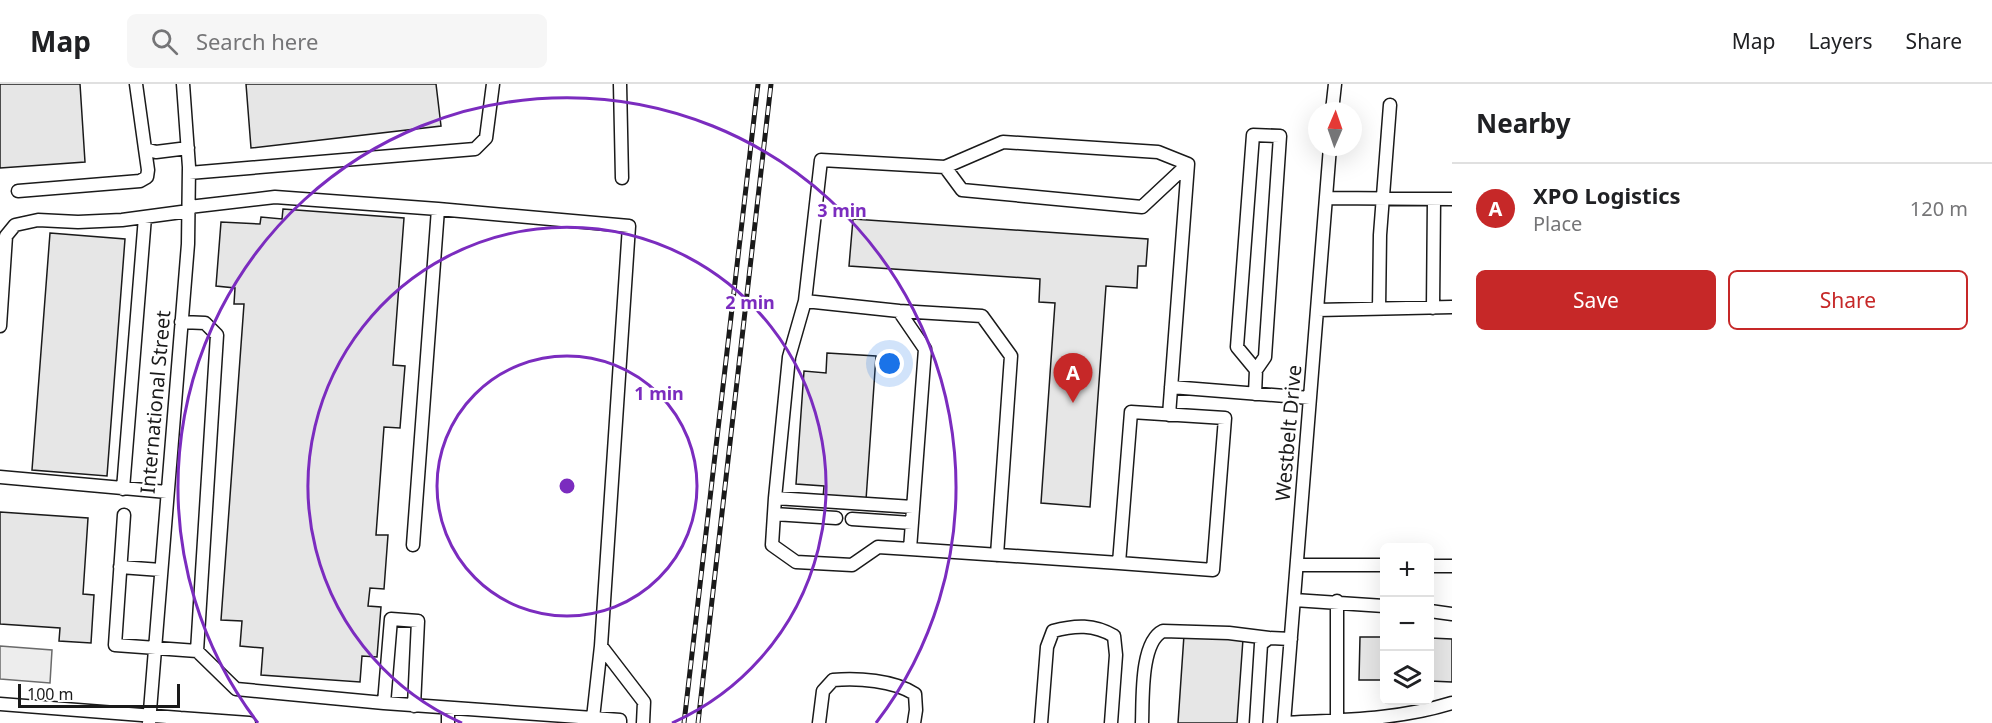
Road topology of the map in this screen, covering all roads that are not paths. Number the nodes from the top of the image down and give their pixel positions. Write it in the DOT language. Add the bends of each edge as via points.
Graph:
graph roads {
  1 [pos="136,84"];
  2 [pos="183,84"];
  3 [pos="493,84"];
  4 [pos="620,84"];
  5 [pos="1335,84"];
  6 [pos="1333,102"];
  7 [pos="1390,105"];
  8 [pos="188,147"];
  9 [pos="145,149"];
  10 [pos="1329,156"];
  11 [pos="1188,164"];
  12 [pos="945,167"];
  13 [pos="189,172"];
  14 [pos="622,178"];
  15 [pos="18,191"];
  16 [pos="1326,198"];
  17 [pos="1452,199"];
  18 [pos="1383,200"];
  19 [pos="1434,200"];
  20 [pos="189,209"];
  21 [pos="438,209"];
  22 [pos="145,217"];
  23 [pos="805,301"];
  24 [pos="1452,307"];
  25 [pos="1432,308"];
  26 [pos="1379,309"];
  27 [pos="1317,310"];
  28 [pos="899,311"];
  29 [pos="181,322"];
  30 [pos="0,326"];
  31 [pos="1256,370"];
  32 [pos="1171,387"];
  33 [pos="1255,394"];
  34 [pos="1310,398"];
  35 [pos="1169,415"];
  36 [pos="0,477"];
  37 [pos="123,489"];
  38 [pos="167,492"];
  39 [pos="775,498"];
  40 [pos="913,507"];
  41 [pos="774,514"];
  42 [pos="124,515"];
  43 [pos="836,518"];
  44 [pos="852,519"];
  45 [pos="912,523"];
  46 [pos="413,545"];
  47 [pos="910,549"];
  48 [pos="997,555"];
  49 [pos="1119,563"];
  50 [pos="1297,565"];
  51 [pos="1380,565"];
  52 [pos="1434,566"];
  53 [pos="1452,566"];
  54 [pos="120,567"];
  55 [pos="161,570"];
  56 [pos="1294,600"];
  57 [pos="1336,602"];
  58 [pos="1380,606"];
  59 [pos="1434,612"];
  60 [pos="1452,614"];
  61 [pos="1269,638"];
  62 [pos="1290,639"];
  63 [pos="601,646"];
  64 [pos="155,649"];
  65 [pos="197,651"];
  66 [pos="384,703"];
  67 [pos="1452,703"];
  68 [pos="0,704"];
  69 [pos="414,706"];
  70 [pos="448,709"];
  71 [pos="92,717"];
  72 [pos="481,717"];
  73 [pos="592,718"];
  74 [pos="149,719"];
  75 [pos="182,720"];
  76 [pos="1337,720"];
  77 [pos="249,723"];
  78 [pos="447,723"];
  79 [pos="620,723"];
  80 [pos="643,723"];
  81 [pos="819,723"];
  82 [pos="914,723"];
  83 [pos="1041,723"];
  84 [pos="1111,723"];
  85 [pos="1142,723"];
  86 [pos="1256,723"];
  87 [pos="1284,723"];
  1 -- 9 [label="street"];
  2 -- 8 [label="street, International Street"];
  3 -- 13 [label="street" via="486,138 475,149"];
  4 -- 14 [label="street"];
  5 -- 6 [label="street"];
  7 -- 18 [label="street"];
  8 -- 9 [label="street" via="156,152"];
  8 -- 13 [label="street, International Street"];
  9 -- 15 [label="street" via="147,177 140,181"];
  10 -- 16 [label="street, Westbelt Drive"];
  11 -- 12 [label="street" via="1158,152 1004,142"];
  11 -- 12 [label="street" via="1142,207 962,190"];
  11 -- 32 [label="street"];
  12 -- 23 [label="street" via="821,160"];
  13 -- 20 [label="street, International Street"];
  16 -- 18 [label="street"];
  16 -- 27 [label="street, Westbelt Drive"];
  17 -- 19 [label="street"];
  18 -- 19 [label="street"];
  18 -- 26 [label="street"];
  19 -- 25 [label="street"];
  20 -- 21 [label="street" via="275,197"];
  20 -- 22 [label="street"];
  20 -- 29 [label="street, International Street"];
  21 -- 46 [label="street"];
  21 -- 63 [label="street" via="629,226"];
  22 -- 30 [label="street" via="78,222 38,220 15,225 6,237"];
  22 -- 37 [label="street"];
  23 -- 28 [label="street"];
  23 -- 39 [label="street" via="789,357"];
  24 -- 25 [label="street"];
  25 -- 26 [label="street"];
  26 -- 27 [label="street"];
  27 -- 34 [label="street, Westbelt Drive"];
  28 -- 40 [label="street" via="925,349"];
  28 -- 48 [label="street" via="982,316 1011,356"];
  29 -- 38 [label="street, International Street"];
  29 -- 65 [label="street" via="206,323 217,335"];
  31 -- 31 [label="street" via="1265,357 1280,136 1252,135 1237,347"];
  31 -- 33 [label="street"];
  32 -- 33 [label="street"];
  32 -- 35 [label="street"];
  33 -- 34 [label="street"];
  34 -- 50 [label="street, Westbelt Drive"];
  35 -- 49 [label="street" via="1131,412"];
  35 -- 49 [label="street" via="1224,418 1213,570"];
  36 -- 37 [label="street"];
  37 -- 38 [label="street"];
  38 -- 55 [label="street, International Street"];
  39 -- 40 [label="street"];
  39 -- 41 [label="street"];
  40 -- 45 [label="street"];
  41 -- 43 [label="street"];
  41 -- 47 [label="street" via="772,545 796,562 852,566 878,547"];
  42 -- 54 [label="street"];
  44 -- 45 [label="street"];
  45 -- 47 [label="street"];
  47 -- 48 [label="street"];
  48 -- 49 [label="street"];
  50 -- 51 [label="street"];
  50 -- 56 [label="street, Westbelt Drive"];
  52 -- 53 [label="street"];
  54 -- 55 [label="street"];
  54 -- 64 [label="street" via="115,645"];
  55 -- 64 [label="street, International Street"];
  56 -- 57 [label="street"];
  56 -- 62 [label="street, Westbelt Drive"];
  57 -- 58 [label="street"];
  57 -- 76 [label="street"];
  59 -- 60 [label="street"];
  61 -- 62 [label="street"];
  61 -- 85 [label="street" via="1160,632 1146,658"];
  61 -- 86 [label="street" via="1260,648"];
  62 -- 87 [label="street, Westbelt Drive"];
  63 -- 73 [label="street"];
  63 -- 80 [label="street" via="644,702"];
  64 -- 65 [label="street"];
  64 -- 74 [label="street, International Street"];
  65 -- 66 [label="street" via="236,689"];
  66 -- 69 [label="street"];
  66 -- 69 [label="street" via="391,619 418,621"];
  67 -- 76 [label="street" via="1424,712"];
  68 -- 71 [label="street"];
  69 -- 70 [label="street"];
  70 -- 72 [label="street"];
  70 -- 78 [label="street"];
  71 -- 74 [label="street"];
  72 -- 73 [label="street"];
  73 -- 79 [label="street"];
  74 -- 75 [label="street"];
  75 -- 77 [label="street"];
  76 -- 87 [label="street"];
  81 -- 82 [label="street" via="823,691 832,680 850,678 903,687 915,694"];
  83 -- 84 [label="street" via="1047,647 1053,631 1071,626 1101,628 1114,636"];
}
